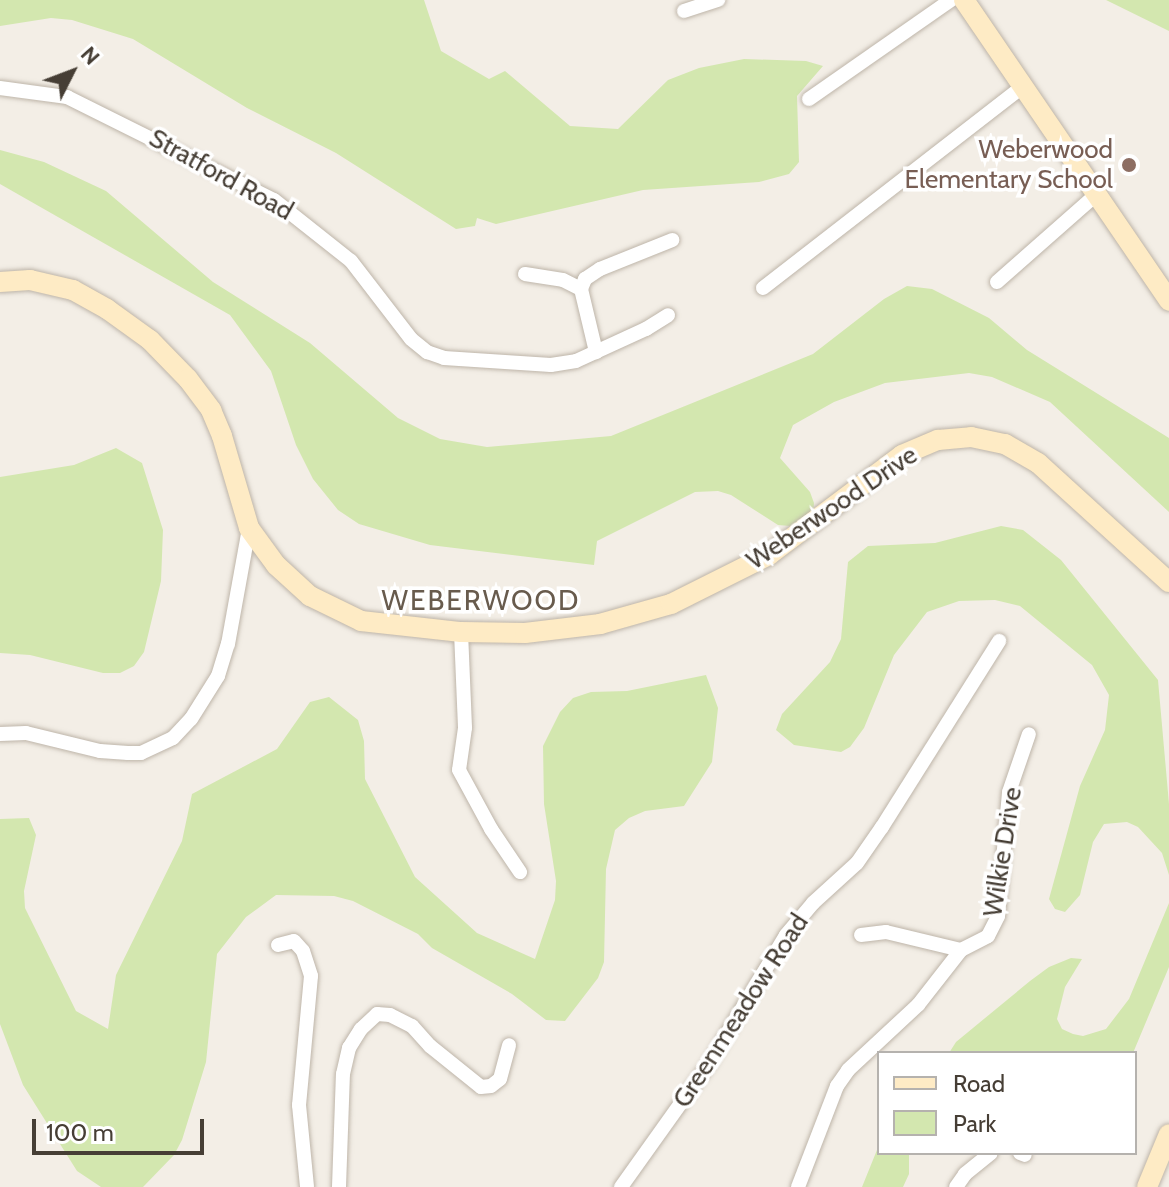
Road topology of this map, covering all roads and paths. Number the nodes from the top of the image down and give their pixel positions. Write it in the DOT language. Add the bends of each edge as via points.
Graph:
graph roads {
  1 [pos="718,0"];
  2 [pos="951,0"];
  3 [pos="964,0"];
  4 [pos="684,11"];
  5 [pos="1025,85"];
  6 [pos="0,88"];
  7 [pos="809,99"];
  8 [pos="1098,193"];
  9 [pos="672,240"];
  10 [pos="525,274"];
  11 [pos="0,282"];
  12 [pos="997,282"];
  13 [pos="763,288"];
  14 [pos="581,289"];
  15 [pos="1169,301"];
  16 [pos="668,315"];
  17 [pos="596,352"];
  18 [pos="249,528"];
  19 [pos="1169,582"];
  20 [pos="461,632"];
  21 [pos="999,641"];
  22 [pos="0,734"];
  23 [pos="1029,734"];
  24 [pos="520,872"];
  25 [pos="861,935"];
  26 [pos="278,945"];
  27 [pos="961,950"];
  28 [pos="509,1045"];
  29 [pos="1169,1134"];
  30 [pos="988,1155"];
  31 [pos="307,1187"];
  32 [pos="339,1187"];
  33 [pos="621,1187"];
  34 [pos="798,1187"];
  35 [pos="956,1187"];
  36 [pos="1147,1187"];
  1 -- 4 [label="street"];
  2 -- 7 [label="street"];
  3 -- 5 [label="street"];
  5 -- 8 [label="street"];
  5 -- 13 [label="street"];
  6 -- 17 [label="street, Stratford Road" via="67,97 274,200 351,261 427,352 444,358 551,365"];
  8 -- 12 [label="street"];
  8 -- 15 [label="street"];
  9 -- 14 [label="street" via="600,269"];
  10 -- 14 [label="street" via="563,280"];
  11 -- 18 [label="street, Weberwood Drive" via="30,280 73,290 150,340 211,410"];
  14 -- 17 [label="street"];
  16 -- 17 [label="street, Stratford Road"];
  18 -- 20 [label="street, Weberwood Drive" via="276,565 310,596 348,615"];
  18 -- 22 [label="street" via="218,676 173,738 141,753 128,753 26,733"];
  19 -- 20 [label="street, Weberwood Drive" via="1038,463 1005,444 971,437 938,440 902,455 769,555 671,604 600,624 525,633"];
  20 -- 24 [label="street" via="465,728 459,770"];
  21 -- 33 [label="street, Greenmeadow Road" via="882,827 857,863 786,935 710,1062"];
  23 -- 27 [label="street, Wilkie Drive" via="1009,792 998,916 988,936"];
  25 -- 27 [label="street" via="886,932"];
  26 -- 31 [label="street" via="294,941 311,976 299,1105"];
  27 -- 34 [label="street, Wilkie Drive" via="918,1005 865,1051 837,1086"];
  28 -- 32 [label="street" via="500,1079 481,1087 412,1026 377,1014 349,1048 343,1074"];
  29 -- 36 [label="street"];
  30 -- 35 [label="street"];
}
